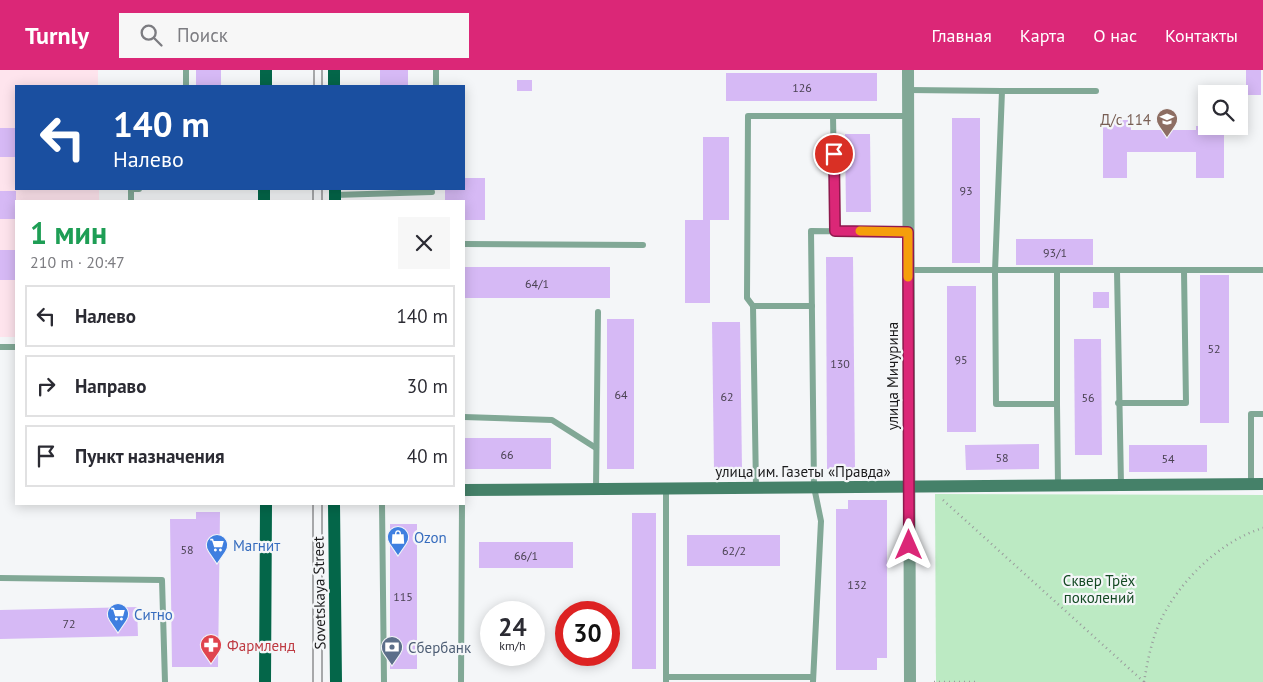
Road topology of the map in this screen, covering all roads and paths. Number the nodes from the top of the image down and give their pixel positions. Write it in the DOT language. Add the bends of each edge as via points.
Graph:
graph roads {
  1 [pos="186,70"];
  2 [pos="266,70"];
  3 [pos="334,70"];
  4 [pos="436,70"];
  5 [pos="908,70"];
  6 [pos="186,85"];
  7 [pos="266,85"];
  8 [pos="334,85"];
  9 [pos="436,85"];
  10 [pos="908,90"];
  11 [pos="1002,91"];
  12 [pos="1096,91"];
  13 [pos="834,116"];
  14 [pos="908,116"];
  15 [pos="432,191"];
  16 [pos="335,195"];
  17 [pos="835,231"];
  18 [pos="908,232"];
  19 [pos="465,244"];
  20 [pos="643,245"];
  21 [pos="908,270"];
  22 [pos="1184,270"];
  23 [pos="1263,270"];
  24 [pos="995,271"];
  25 [pos="1056,271"];
  26 [pos="1117,271"];
  27 [pos="753,306"];
  28 [pos="812,306"];
  29 [pos="598,312"];
  30 [pos="0,347"];
  31 [pos="15,347"];
  32 [pos="1057,404"];
  33 [pos="1118,404"];
  34 [pos="1263,414"];
  35 [pos="465,417"];
  36 [pos="596,448"];
  37 [pos="1257,484"];
  38 [pos="1058,485"];
  39 [pos="1121,485"];
  40 [pos="756,486"];
  41 [pos="814,486"];
  42 [pos="666,487"];
  43 [pos="908,487"];
  44 [pos="596,488"];
  45 [pos="465,490"];
  46 [pos="943,500"];
  47 [pos="266,505"];
  48 [pos="334,505"];
  49 [pos="382,505"];
  50 [pos="462,505"];
  51 [pos="1263,528"];
  52 [pos="0,578"];
  53 [pos="666,680"];
  54 [pos="813,680"];
  55 [pos="164,682"];
  56 [pos="265,682"];
  57 [pos="336,682"];
  58 [pos="384,682"];
  59 [pos="461,682"];
  60 [pos="910,682"];
  61 [pos="934,682"];
  62 [pos="979,682"];
  63 [pos="1144,682"];
  1 -- 6 [label="lane"];
  2 -- 7 [label="main road"];
  3 -- 8 [label="main road"];
  4 -- 9 [label="lane"];
  5 -- 10 [label="street, улица Мичурина"];
  10 -- 11 [label="lane"];
  10 -- 14 [label="street, улица Мичурина"];
  11 -- 12 [label="lane"];
  11 -- 24 [label="lane"];
  13 -- 14 [label="lane"];
  13 -- 17 [label="lane"];
  13 -- 27 [label="lane" via="748,116 747,298"];
  14 -- 18 [label="street, улица Мичурина"];
  15 -- 16 [label="lane"];
  17 -- 18 [label="lane"];
  17 -- 28 [label="lane" via="811,231"];
  18 -- 21 [label="street, улица Мичурина"];
  19 -- 20 [label="lane"];
  21 -- 24 [label="lane"];
  21 -- 43 [label="street, улица Мичурина"];
  22 -- 23 [label="lane"];
  22 -- 26 [label="lane"];
  22 -- 33 [label="lane" via="1186,404"];
  24 -- 25 [label="lane"];
  24 -- 32 [label="lane" via="996,404"];
  25 -- 26 [label="lane"];
  25 -- 32 [label="lane"];
  26 -- 33 [label="lane"];
  27 -- 28 [label="lane"];
  27 -- 40 [label="lane"];
  28 -- 41 [label="lane"];
  29 -- 36 [label="lane"];
  30 -- 31 [label="lane"];
  32 -- 38 [label="lane"];
  33 -- 39 [label="lane"];
  34 -- 37 [label="lane" via="1251,414"];
  35 -- 36 [label="lane" via="552,420"];
  36 -- 44 [label="lane"];
  37 -- 39 [label="street, улица им. Газеты «Правда»"];
  38 -- 39 [label="street, улица им. Газеты «Правда»"];
  38 -- 43 [label="street, улица им. Газеты «Правда»"];
  40 -- 41 [label="street, улица им. Газеты «Правда»"];
  40 -- 42 [label="street, улица им. Газеты «Правда»"];
  41 -- 43 [label="street, улица им. Газеты «Правда»"];
  41 -- 54 [label="lane" via="821,521"];
  42 -- 44 [label="street, улица им. Газеты «Правда»"];
  42 -- 53 [label="lane"];
  43 -- 60 [label="street, улица Мичурина"];
  44 -- 45 [label="street, улица им. Газеты «Правда»"];
  46 -- 63 [label="path"];
  47 -- 56 [label="main road"];
  48 -- 57 [label="main road, Sovetskaya Street"];
  49 -- 58 [label="lane"];
  50 -- 59 [label="lane"];
  51 -- 63 [label="path" via="1221,550 1184,583 1165,613 1150,649"];
  52 -- 55 [label="lane" via="162,580"];
  53 -- 54 [label="lane"];
  61 -- 62 [label="path"];
}
